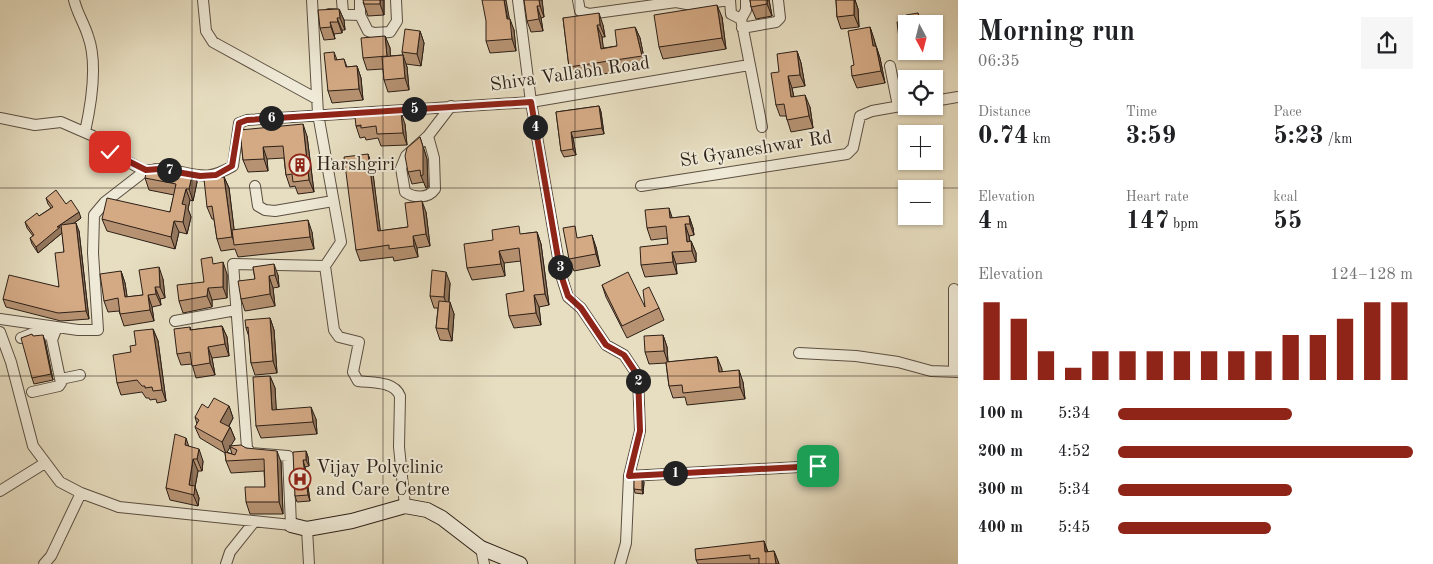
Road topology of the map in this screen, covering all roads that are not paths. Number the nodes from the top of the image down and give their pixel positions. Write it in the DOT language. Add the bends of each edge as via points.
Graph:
graph roads {
  1 [pos="74,0"];
  2 [pos="203,0"];
  3 [pos="312,0"];
  4 [pos="342,0"];
  5 [pos="360,0"];
  6 [pos="396,0"];
  7 [pos="518,0"];
  8 [pos="578,0"];
  9 [pos="727,0"];
  10 [pos="746,0"];
  11 [pos="778,0"];
  12 [pos="343,13"];
  13 [pos="360,14"];
  14 [pos="312,15"];
  15 [pos="741,24"];
  16 [pos="749,65"];
  17 [pos="890,66"];
  18 [pos="898,93"];
  19 [pos="958,97"];
  20 [pos="317,99"];
  21 [pos="943,100"];
  22 [pos="531,102"];
  23 [pos="451,106"];
  24 [pos="898,107"];
  25 [pos="318,114"];
  26 [pos="0,118"];
  27 [pos="762,127"];
  28 [pos="85,132"];
  29 [pos="428,136"];
  30 [pos="146,170"];
  31 [pos="255,186"];
  32 [pos="641,186"];
  33 [pos="333,202"];
  34 [pos="325,266"];
  35 [pos="954,289"];
  36 [pos="236,310"];
  37 [pos="0,319"];
  38 [pos="175,321"];
  39 [pos="55,331"];
  40 [pos="0,332"];
  41 [pos="21,338"];
  42 [pos="799,353"];
  43 [pos="956,372"];
  44 [pos="80,375"];
  45 [pos="61,379"];
  46 [pos="32,392"];
  47 [pos="45,463"];
  48 [pos="818,466"];
  49 [pos="629,476"];
  50 [pos="0,492"];
  51 [pos="81,494"];
  52 [pos="405,506"];
  53 [pos="254,522"];
  54 [pos="291,526"];
  55 [pos="307,530"];
  56 [pos="481,548"];
  57 [pos="44,564"];
  58 [pos="226,564"];
  59 [pos="309,564"];
  60 [pos="484,564"];
  61 [pos="520,564"];
  62 [pos="620,564"];
  1 -- 28 [label="street" via="89,38 91,54 92,91"];
  2 -- 20 [label="street" via="206,31 213,42"];
  3 -- 14 [label="street"];
  4 -- 12 [label="street"];
  5 -- 13 [label="street"];
  6 -- 13 [label="street" via="397,21 390,32 368,31"];
  7 -- 22 [label="street"];
  8 -- 9 [label="street" via="580,11 589,14 676,2 692,5"];
  9 -- 15 [label="street" via="731,14"];
  10 -- 15 [label="street"];
  11 -- 15 [label="street" via="780,18 776,22"];
  12 -- 13 [label="street"];
  12 -- 14 [label="street"];
  14 -- 20 [label="street"];
  15 -- 16 [label="street"];
  16 -- 22 [label="street, Shiva Vallabh Road"];
  16 -- 27 [label="street"];
  17 -- 18 [label="street"];
  19 -- 21 [label="street"];
  20 -- 25 [label="street"];
  22 -- 23 [label="street, Shiva Vallabh Road"];
  22 -- 49 [label="street" via="561,275 568,296 581,308 606,345 624,355 638,376 640,431"];
  23 -- 25 [label="street, Shiva Vallabh Road"];
  23 -- 29 [label="street"];
  24 -- 32 [label="street, St Gyaneshwar Rd" via="860,116 853,148 847,154"];
  25 -- 30 [label="street, Shiva Vallabh Road" via="239,123 232,166 216,175"];
  25 -- 33 [label="street"];
  26 -- 28 [label="street" via="35,125 61,122"];
  28 -- 30 [label="street" via="110,152"];
  29 -- 29 [label="street" via="417,144 402,164 405,192 413,196 428,195 435,189 434,158"];
  30 -- 39 [label="street" via="105,202 94,215 98,330"];
  31 -- 33 [label="street" via="258,206 265,210"];
  33 -- 34 [label="street" via="341,242"];
  34 -- 36 [label="street" via="233,264"];
  34 -- 52 [label="street" via="336,335 359,342 353,372 355,378 390,385 400,396 399,447"];
  35 -- 43 [label="street"];
  36 -- 38 [label="street"];
  36 -- 54 [label="street" via="248,448 251,453 288,456"];
  37 -- 39 [label="street"];
  39 -- 41 [label="street" via="36,332"];
  39 -- 45 [label="street"];
  40 -- 47 [label="street" via="33,446"];
  42 -- 43 [label="street" via="856,356 931,371"];
  44 -- 45 [label="street"];
  45 -- 46 [label="street" via="59,386"];
  47 -- 50 [label="street"];
  47 -- 51 [label="street" via="60,482"];
  48 -- 49 [label="street"];
  49 -- 62 [label="street" via="626,543"];
  51 -- 53 [label="street" via="119,507"];
  51 -- 57 [label="street"];
  52 -- 55 [label="street"];
  52 -- 56 [label="street" via="427,510 442,518"];
  53 -- 54 [label="street"];
  53 -- 58 [label="street" via="230,552"];
  54 -- 55 [label="street"];
  55 -- 59 [label="street"];
  56 -- 60 [label="street"];
  56 -- 61 [label="street"];
}
